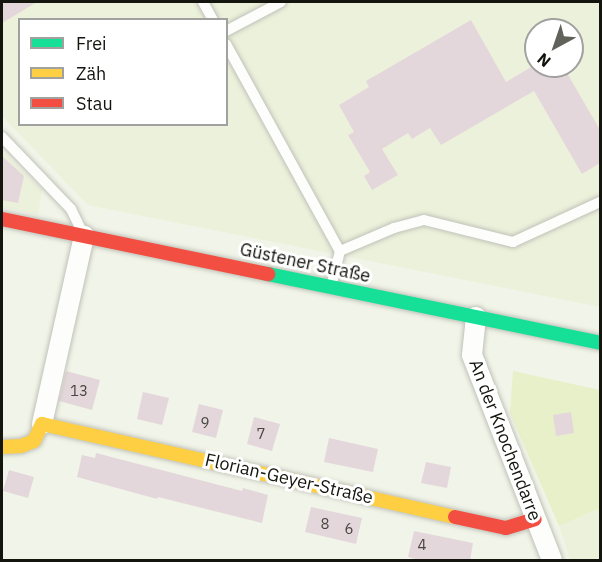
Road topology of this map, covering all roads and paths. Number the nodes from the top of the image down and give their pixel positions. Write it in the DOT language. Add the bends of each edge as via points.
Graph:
graph roads {
  1 [pos="203,2"];
  2 [pos="281,2"];
  3 [pos="212,18"];
  4 [pos="228,31"];
  5 [pos="228,48"];
  6 [pos="2,137"];
  7 [pos="600,202"];
  8 [pos="2,219"];
  9 [pos="84,236"];
  10 [pos="340,251"];
  11 [pos="331,287"];
  12 [pos="476,317"];
  13 [pos="600,343"];
  14 [pos="42,424"];
  15 [pos="2,447"];
  16 [pos="535,519"];
  17 [pos="552,561"];
  1 -- 3 [label="lane"];
  2 -- 4 [label="lane"];
  5 -- 10 [label="lane"];
  6 -- 9 [label="lane" via="71,209"];
  7 -- 10 [label="lane" via="513,242 424,220"];
  8 -- 9 [label="main road, Güstener Straße"];
  9 -- 11 [label="main road, Güstener Straße"];
  9 -- 14 [label="street"];
  10 -- 11 [label="lane"];
  11 -- 12 [label="main road, Güstener Straße"];
  12 -- 13 [label="main road, Güstener Straße"];
  12 -- 16 [label="street, An der Knochendarre" via="472,355"];
  14 -- 15 [label="main road" via="34,441"];
  14 -- 16 [label="main road, Florian-Geyer-Straße" via="506,528"];
  16 -- 17 [label="street, An der Knochendarre"];
}
